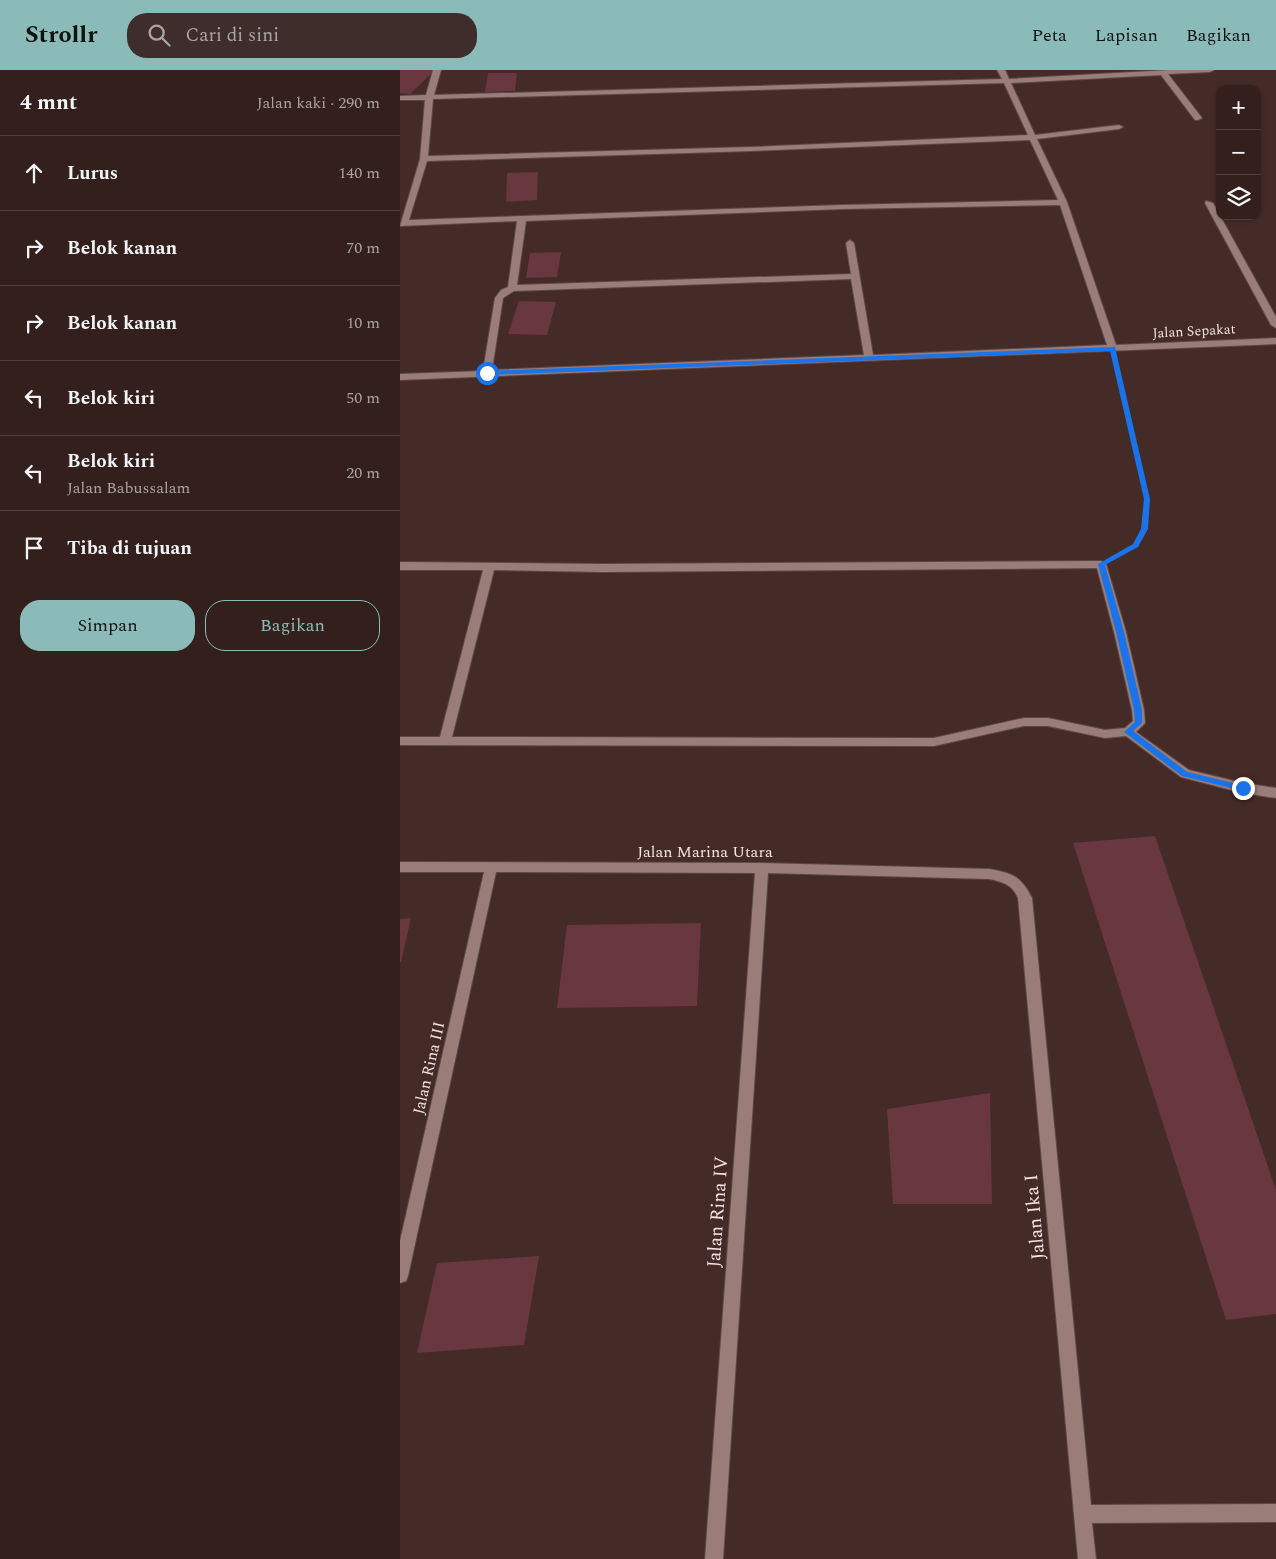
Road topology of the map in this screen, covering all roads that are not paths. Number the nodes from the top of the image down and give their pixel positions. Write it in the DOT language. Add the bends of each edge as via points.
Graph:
graph roads {
  1 [pos="437,70"];
  2 [pos="1001,70"];
  3 [pos="1210,70"];
  4 [pos="1163,73"];
  5 [pos="1008,81"];
  6 [pos="400,98"];
  7 [pos="429,98"];
  8 [pos="1198,118"];
  9 [pos="1119,127"];
  10 [pos="1034,137"];
  11 [pos="424,159"];
  12 [pos="1063,202"];
  13 [pos="1209,203"];
  14 [pos="522,218"];
  15 [pos="402,222"];
  16 [pos="850,243"];
  17 [pos="855,276"];
  18 [pos="512,288"];
  19 [pos="1276,325"];
  20 [pos="1276,341"];
  21 [pos="1112,349"];
  22 [pos="870,358"];
  23 [pos="487,373"];
  24 [pos="400,377"];
  25 [pos="400,566"];
  26 [pos="489,567"];
  27 [pos="1128,732"];
  28 [pos="400,740"];
  29 [pos="444,740"];
  30 [pos="1276,793"];
  31 [pos="400,867"];
  32 [pos="491,868"];
  33 [pos="762,868"];
  34 [pos="1010,878"];
  35 [pos="400,1276"];
  36 [pos="1276,1513"];
  37 [pos="1083,1514"];
  38 [pos="714,1559"];
  39 [pos="1087,1559"];
  1 -- 7 [label="street"];
  2 -- 5 [label="street"];
  3 -- 4 [label="street"];
  4 -- 5 [label="street"];
  4 -- 8 [label="street"];
  5 -- 7 [label="street"];
  5 -- 10 [label="street"];
  6 -- 7 [label="street"];
  7 -- 11 [label="street"];
  9 -- 10 [label="street"];
  10 -- 11 [label="street"];
  10 -- 12 [label="street"];
  11 -- 15 [label="street"];
  12 -- 14 [label="street"];
  12 -- 21 [label="street"];
  13 -- 19 [label="street"];
  14 -- 15 [label="street"];
  14 -- 18 [label="street"];
  16 -- 17 [label="street"];
  17 -- 18 [label="street"];
  17 -- 22 [label="street"];
  18 -- 23 [label="street" via="499,298"];
  20 -- 21 [label="street, Jalan Sepakat"];
  21 -- 22 [label="street, Jalan Sepakat"];
  22 -- 23 [label="street, Jalan Sepakat"];
  23 -- 24 [label="street, Jalan Sepakat"];
  25 -- 26 [label="street"];
  26 -- 27 [label="street" via="1101,564 1138,710 1138,723"];
  26 -- 29 [label="street"];
  27 -- 29 [label="street" via="1106,734 1048,722 1032,722 934,742"];
  27 -- 30 [label="street" via="1185,774"];
  28 -- 29 [label="street"];
  31 -- 32 [label="street, Jalan Marina Utara"];
  32 -- 33 [label="street, Jalan Marina Utara"];
  32 -- 35 [label="street, Jalan Rina III"];
  33 -- 34 [label="street, Jalan Marina Utara" via="989,874"];
  33 -- 38 [label="street, Jalan Rina IV"];
  34 -- 37 [label="street, Jalan Ika I" via="1019,884 1025,898"];
  36 -- 37 [label="street"];
  37 -- 39 [label="street, Jalan Ika I"];
}
